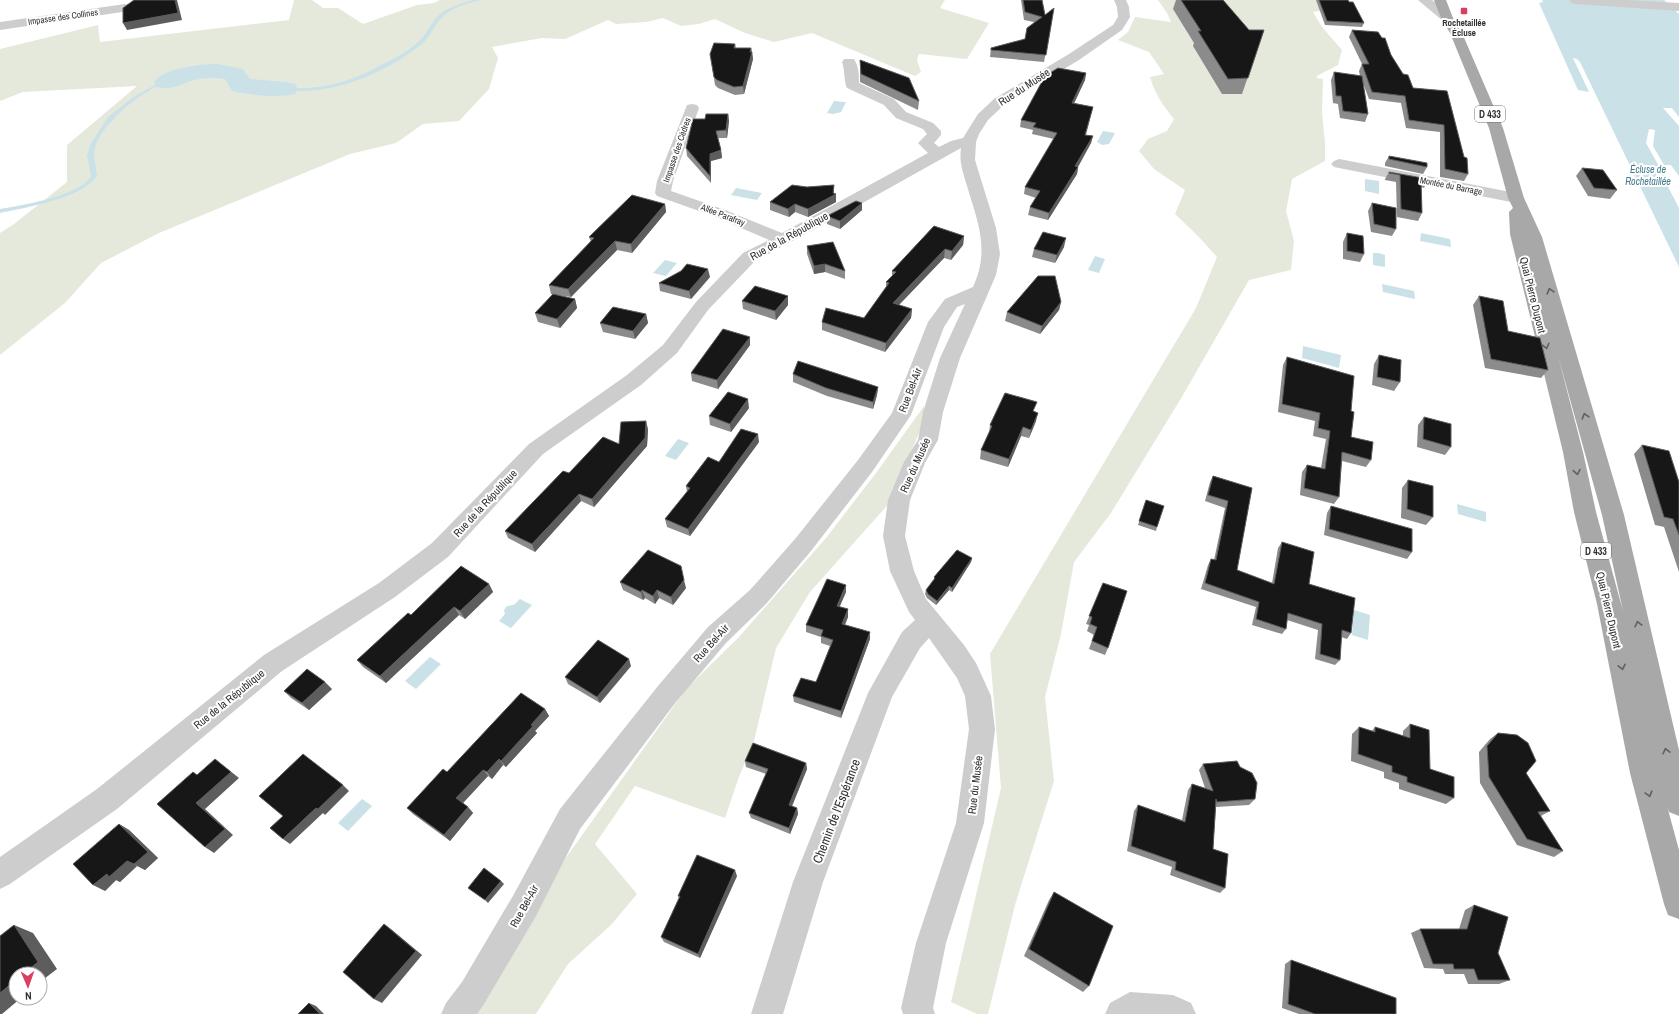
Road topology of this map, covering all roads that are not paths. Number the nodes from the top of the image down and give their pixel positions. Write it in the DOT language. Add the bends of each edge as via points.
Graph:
graph roads {
  1 [pos="88,0"];
  2 [pos="1120,0"];
  3 [pos="1424,0"];
  4 [pos="1440,0"];
  5 [pos="1575,0"];
  6 [pos="1679,7"];
  7 [pos="125,8"];
  8 [pos="1460,17"];
  9 [pos="1447,18"];
  10 [pos="0,21"];
  11 [pos="0,26"];
  12 [pos="1456,33"];
  13 [pos="849,62"];
  14 [pos="692,108"];
  15 [pos="969,142"];
  16 [pos="938,154"];
  17 [pos="1339,164"];
  18 [pos="663,193"];
  19 [pos="1516,198"];
  20 [pos="782,239"];
  21 [pos="979,291"];
  22 [pos="930,621"];
  23 [pos="1679,802"];
  24 [pos="0,874"];
  25 [pos="1679,904"];
  26 [pos="457,1014"];
  27 [pos="767,1014"];
  28 [pos="919,1014"];
  29 [pos="1120,1014"];
  30 [pos="1180,1014"];
  1 -- 10 [label="street" via="82,10"];
  2 -- 15 [label="street, Rue du Musée" via="1124,17 1118,27 999,102 983,117"];
  3 -- 9 [label="street, Quai Pierre Dupont"];
  4 -- 9 [label="main road, Quai Pierre Dupont / D 433"];
  5 -- 6 [label="street"];
  7 -- 11 [label="street, Impasse des Collines"];
  8 -- 12 [label="main road" via="1463,23"];
  9 -- 12 [label="main road, Quai Pierre Dupont / D 433"];
  12 -- 19 [label="main road, Quai Pierre Dupont / D 433" via="1496,128"];
  13 -- 16 [label="street" via="852,85 889,102 901,115 928,126 934,131 934,135 925,143"];
  14 -- 18 [label="street, Impasse des Cèdres"];
  15 -- 16 [label="street, Rue de la République" via="956,144"];
  15 -- 21 [label="street, Rue du Musée" via="967,160 988,228 991,254 987,276"];
  16 -- 20 [label="street, Rue de la République"];
  17 -- 19 [label="street, Montée du Barrage"];
  18 -- 20 [label="street, Allée Parafray"];
  23 -- 19 [label="main road, Quai Pierre Dupont / D 433, one-way" via="1613,515 1534,237"];
  19 -- 25 [label="main road, Quai Pierre Dupont / D 433, one-way" via="1518,234 1609,604 1644,773"];
  20 -- 24 [label="street, Rue de la République" via="749,257 702,306 670,349 634,380 536,449 440,550 387,590 273,663 107,799"];
  21 -- 22 [label="street, Rue du Musée" via="950,358 933,412 928,440 915,462 899,500 894,536 902,571 917,605"];
  21 -- 26 [label="street, Rue Bel-Air" via="951,303 935,326 901,415 865,466 773,580 717,635 672,688 570,819 526,905 473,994"];
  22 -- 27 [label="street, Chemin de l'Espérance" via="911,640 881,693 808,882"];
  22 -- 28 [label="street, Rue du Musée" via="967,671 978,696 982,729 970,823 931,943 917,1008"];
  29 -- 30 [label="street" via="1130,1008"];
}
